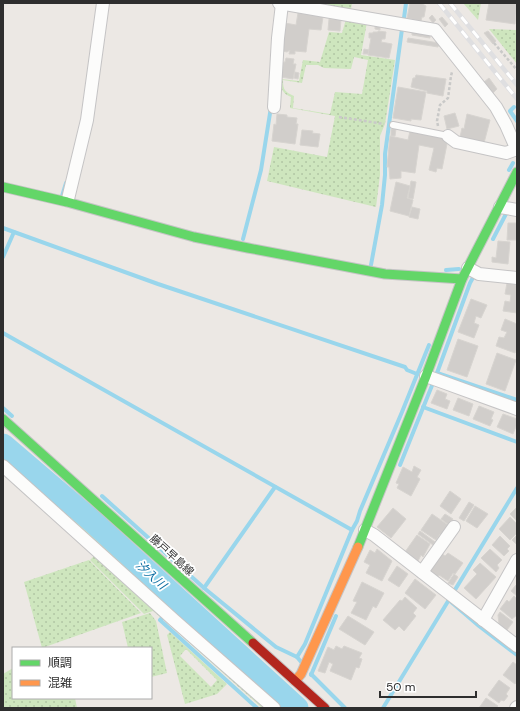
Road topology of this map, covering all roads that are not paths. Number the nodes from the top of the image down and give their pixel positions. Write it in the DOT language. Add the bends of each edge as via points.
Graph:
graph roads {
  1 [pos="103,3"];
  2 [pos="280,3"];
  3 [pos="274,107"];
  4 [pos="390,125"];
  5 [pos="445,136"];
  6 [pos="517,150"];
  7 [pos="517,172"];
  8 [pos="3,187"];
  9 [pos="68,199"];
  10 [pos="508,209"];
  11 [pos="473,271"];
  12 [pos="517,278"];
  13 [pos="462,279"];
  14 [pos="432,378"];
  15 [pos="517,409"];
  16 [pos="3,419"];
  17 [pos="3,466"];
  18 [pos="454,527"];
  19 [pos="369,532"];
  20 [pos="517,560"];
  21 [pos="422,572"];
  22 [pos="483,620"];
  23 [pos="515,641"];
  24 [pos="295,681"];
  25 [pos="274,708"];
  26 [pos="325,708"];
  1 -- 9 [label="street" via="87,120"];
  2 -- 3 [label="street"];
  2 -- 6 [label="street" via="435,30 496,107"];
  4 -- 5 [label="lane"];
  5 -- 6 [label="street" via="456,142 506,154"];
  7 -- 10 [label="street"];
  8 -- 9 [label="street"];
  9 -- 13 [label="street" via="194,236 248,248 385,274"];
  10 -- 11 [label="street"];
  11 -- 12 [label="street"];
  11 -- 13 [label="street"];
  13 -- 14 [label="street"];
  14 -- 15 [label="street"];
  14 -- 19 [label="street"];
  16 -- 24 [label="street, 藤戸早島線"];
  17 -- 25 [label="street"];
  18 -- 21 [label="street"];
  19 -- 21 [label="street"];
  19 -- 24 [label="street"];
  20 -- 22 [label="street"];
  21 -- 22 [label="street"];
  22 -- 23 [label="street"];
  24 -- 26 [label="street, 藤戸早島線"];
}
